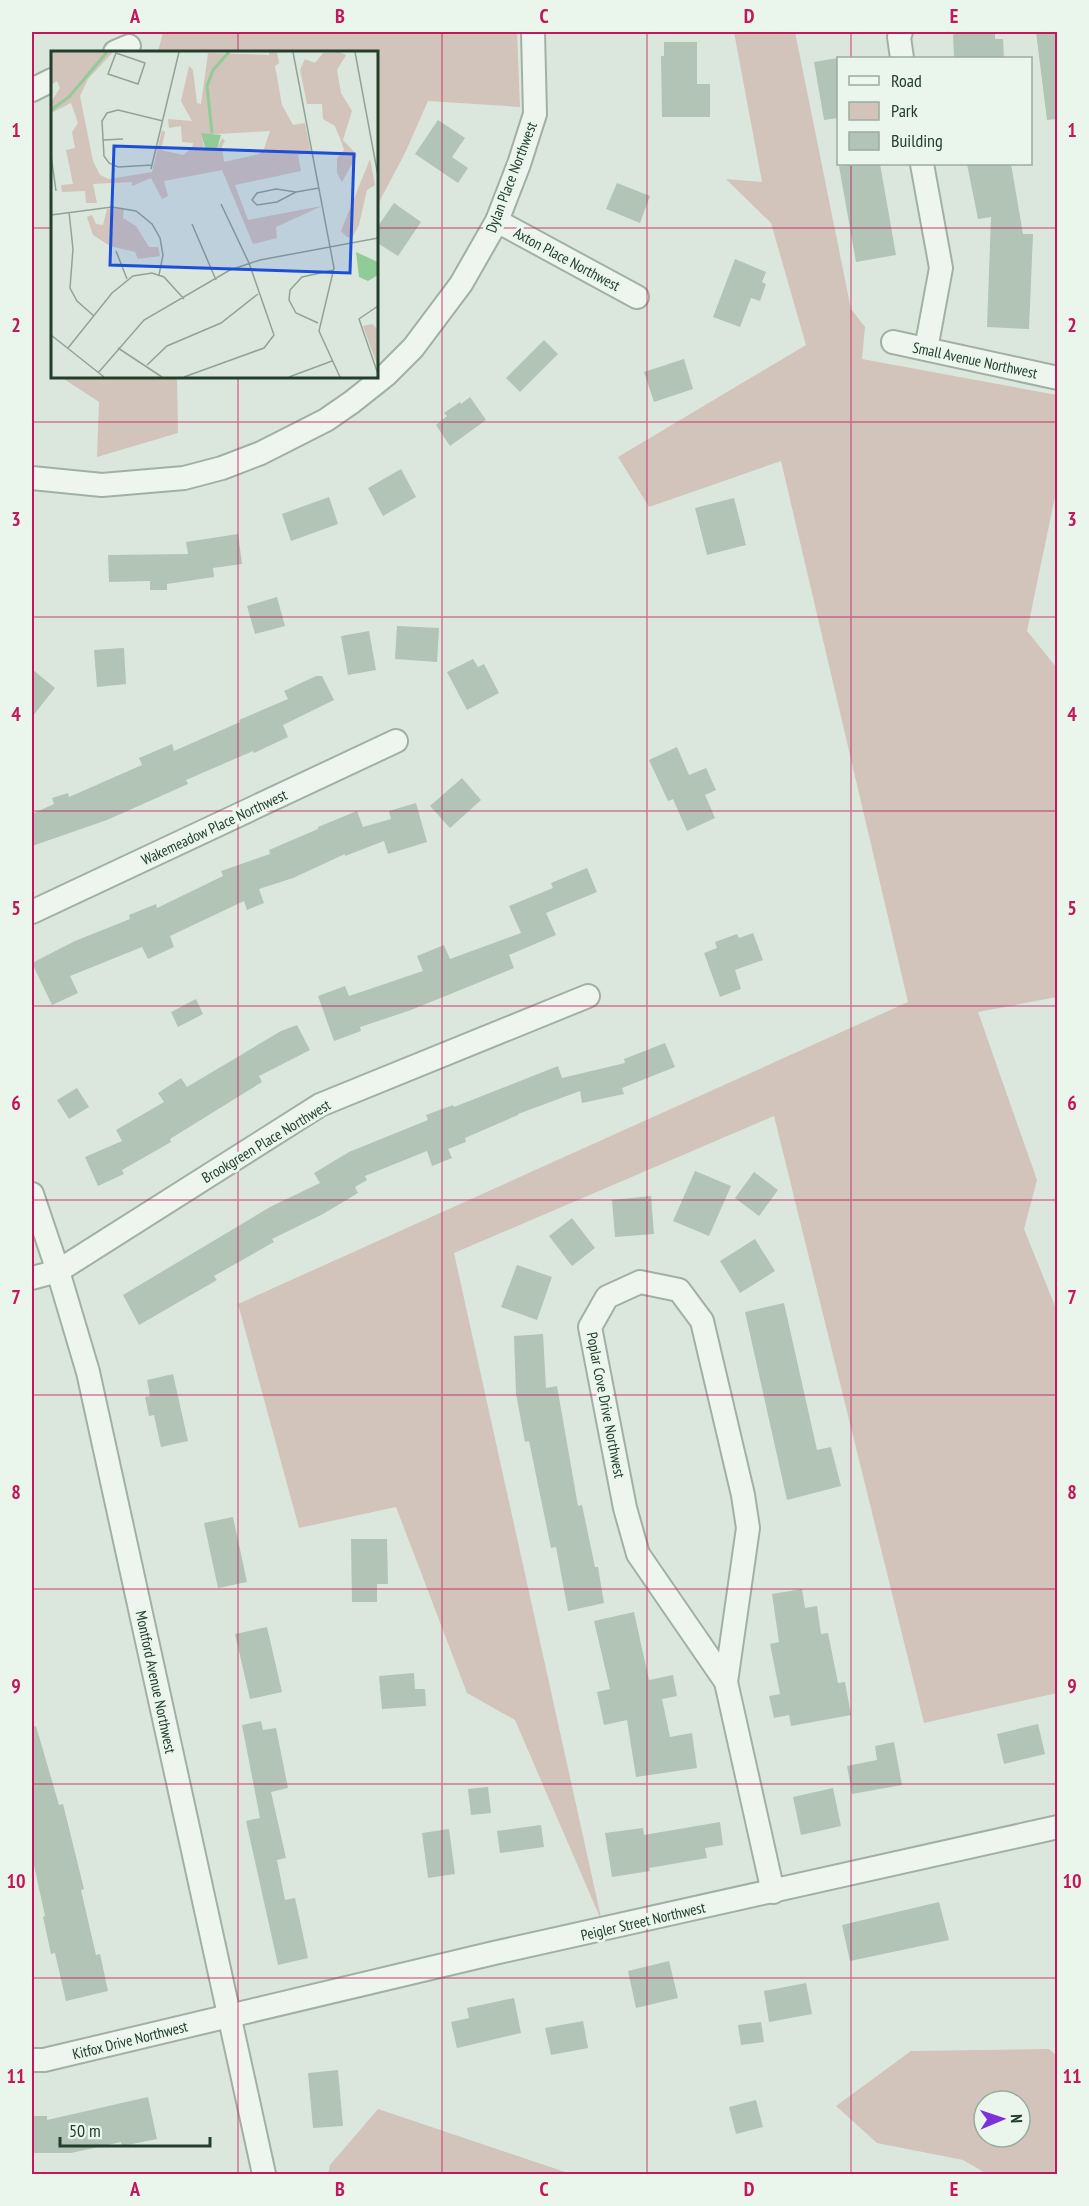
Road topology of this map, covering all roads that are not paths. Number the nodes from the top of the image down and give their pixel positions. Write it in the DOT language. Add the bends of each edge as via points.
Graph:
graph roads {
  1 [pos="533,32"];
  2 [pos="901,32"];
  3 [pos="902,57"];
  4 [pos="51,81"];
  5 [pos="32,90"];
  6 [pos="922,165"];
  7 [pos="497,221"];
  8 [pos="637,297"];
  9 [pos="893,342"];
  10 [pos="926,349"];
  11 [pos="1058,378"];
  12 [pos="32,478"];
  13 [pos="396,741"];
  14 [pos="32,912"];
  15 [pos="588,996"];
  16 [pos="32,1194"];
  17 [pos="58,1271"];
  18 [pos="32,1278"];
  19 [pos="726,1682"];
  20 [pos="1058,1827"];
  21 [pos="773,1892"];
  22 [pos="229,2016"];
  23 [pos="32,2060"];
  24 [pos="264,2175"];
  1 -- 7 [label="street, Dylan Place Northwest" via="535,114"];
  2 -- 3 [label="street"];
  4 -- 5 [label="street"];
  6 -- 10 [label="street" via="941,268"];
  7 -- 8 [label="street, Axton Place Northwest"];
  7 -- 12 [label="street, Dylan Place Northwest" via="461,284 413,348 386,375 326,420 261,453 184,478 102,485"];
  9 -- 10 [label="street, Small Avenue Northwest"];
  10 -- 11 [label="street, Small Avenue Northwest"];
  13 -- 14 [label="street, Wakemeadow Place Northwest"];
  15 -- 17 [label="street, Brookgreen Place Northwest" via="320,1105"];
  16 -- 17 [label="street, Montford Avenue Northwest"];
  17 -- 18 [label="street, Brookgreen Place Northwest"];
  17 -- 22 [label="street, Montford Avenue Northwest" via="88,1372"];
  19 -- 19 [label="street, Poplar Cove Drive Northwest" via="748,1528 743,1495 702,1321 679,1290 640,1282 607,1297 590,1327 626,1508 638,1554"];
  19 -- 21 [label="street, Poplar Cove Drive Northwest"];
  20 -- 21 [label="street, Peigler Street Northwest"];
  21 -- 22 [label="street, Peigler Street Northwest"];
  22 -- 23 [label="street, Kitfox Drive Northwest"];
  22 -- 24 [label="street, Montford Avenue Northwest"];
}
